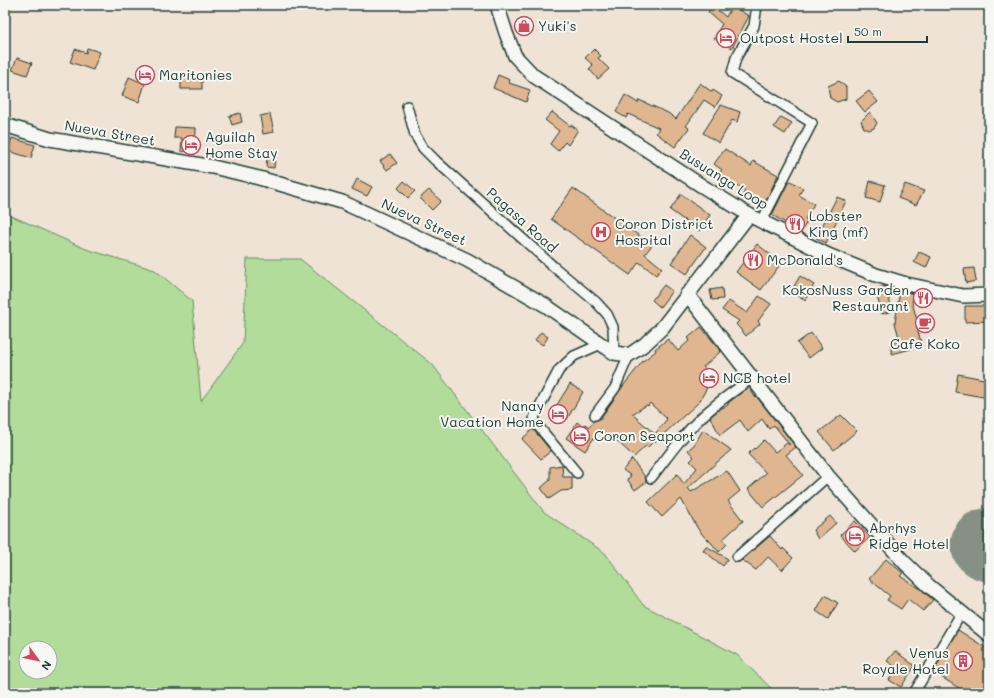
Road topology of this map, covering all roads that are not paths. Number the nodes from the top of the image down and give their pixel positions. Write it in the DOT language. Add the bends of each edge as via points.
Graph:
graph roads {
  1 [pos="498,5"];
  2 [pos="757,5"];
  3 [pos="407,106"];
  4 [pos="5,125"];
  5 [pos="749,215"];
  6 [pos="762,221"];
  7 [pos="687,294"];
  8 [pos="989,296"];
  9 [pos="601,344"];
  10 [pos="614,353"];
  11 [pos="629,355"];
  12 [pos="752,378"];
  13 [pos="595,415"];
  14 [pos="577,473"];
  15 [pos="828,476"];
  16 [pos="651,478"];
  17 [pos="737,557"];
  18 [pos="962,612"];
  19 [pos="989,635"];
  20 [pos="914,693"];
  1 -- 5 [label="main road, Busuanga Loop" via="515,56 534,76"];
  2 -- 6 [label="street" via="754,26 736,58 732,73 812,123"];
  3 -- 10 [label="street, Pagasa Road" via="415,135 427,152 607,314 613,327"];
  4 -- 9 [label="main road, Nueva Street" via="50,139 214,167 342,202 467,260 545,305"];
  5 -- 6 [label="main road, Busuanga Loop"];
  5 -- 7 [label="main road"];
  6 -- 8 [label="main road, Busuanga Loop" via="828,255 891,280 962,296"];
  7 -- 11 [label="main road" via="662,328"];
  7 -- 12 [label="main road"];
  9 -- 10 [label="main road, Nueva Street"];
  9 -- 14 [label="street" via="574,356 559,370 534,420"];
  10 -- 11 [label="main road, Nueva Street"];
  11 -- 13 [label="street" via="615,388"];
  12 -- 15 [label="main road"];
  12 -- 16 [label="street" via="711,408 682,438"];
  15 -- 17 [label="street"];
  15 -- 18 [label="main road" via="904,562"];
  18 -- 19 [label="main road"];
  18 -- 20 [label="street"];
}
